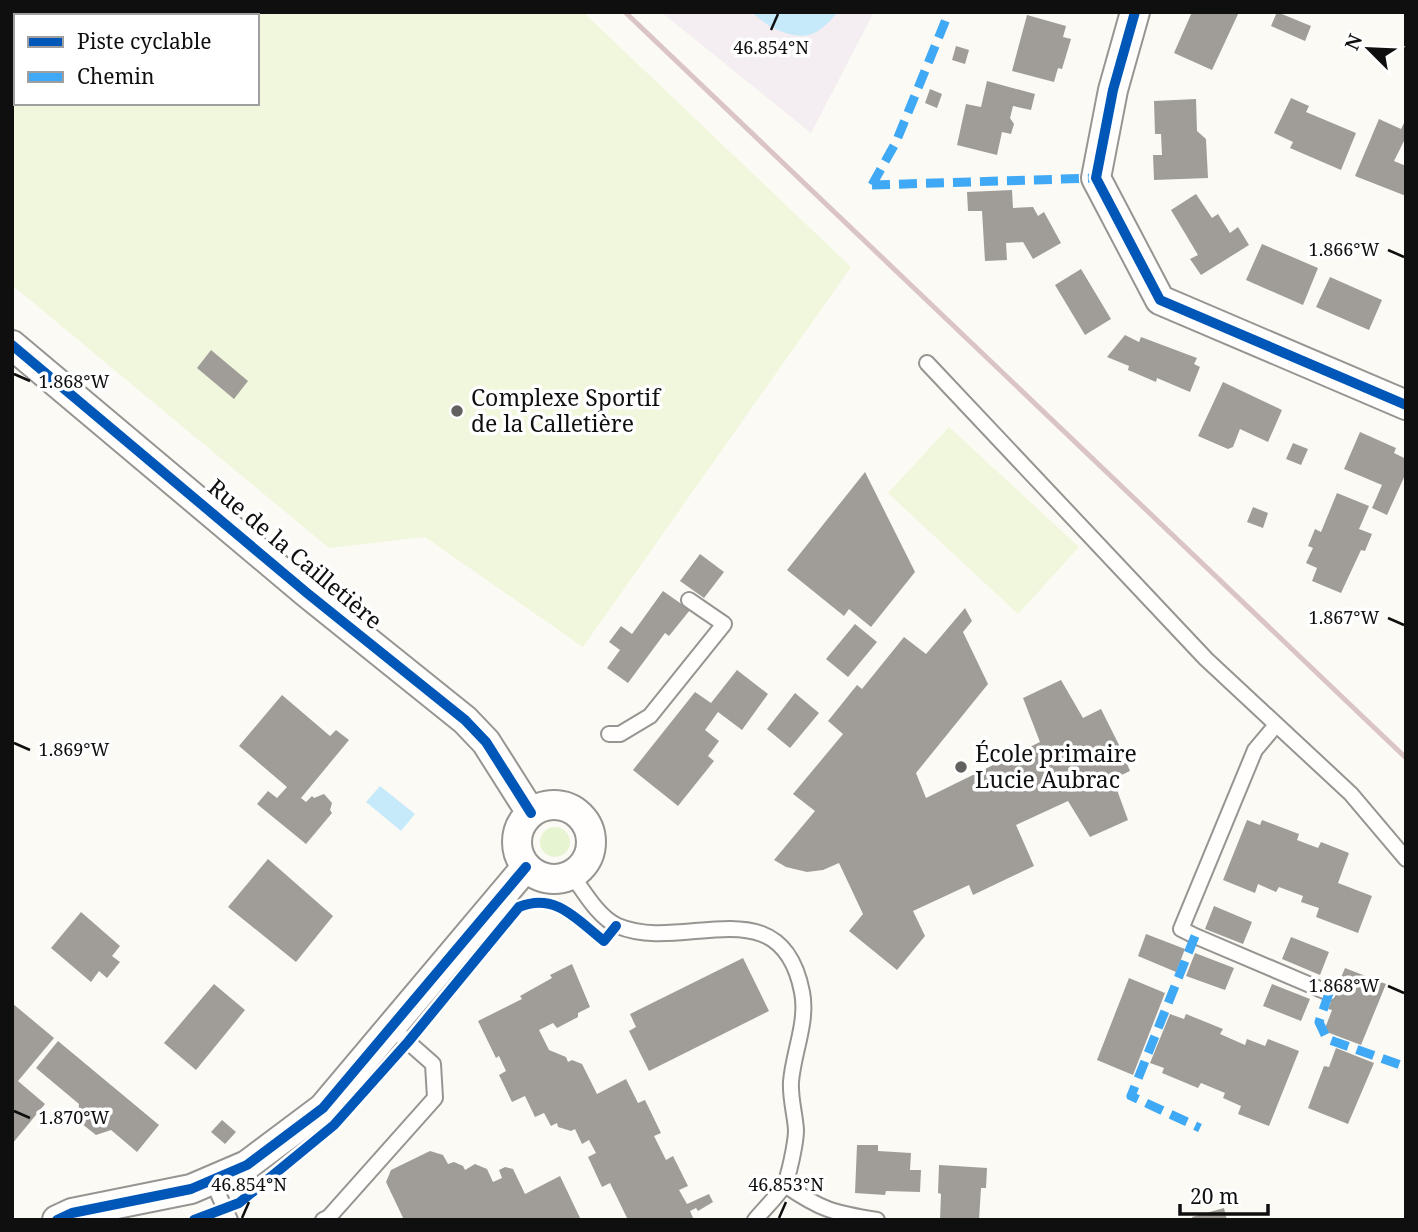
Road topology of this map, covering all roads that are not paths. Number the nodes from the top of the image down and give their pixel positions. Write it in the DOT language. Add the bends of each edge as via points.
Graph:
graph roads {
  1 [pos="1135,12"];
  2 [pos="12,345"];
  3 [pos="927,363"];
  4 [pos="1406,405"];
  5 [pos="689,600"];
  6 [pos="1276,725"];
  7 [pos="609,734"];
  8 [pos="531,813"];
  9 [pos="1406,859"];
  10 [pos="526,867"];
  11 [pos="572,875"];
  12 [pos="1329,993"];
  13 [pos="391,1027"];
  14 [pos="212,1180"];
  15 [pos="785,1185"];
  16 [pos="61,1219"];
  17 [pos="230,1220"];
  18 [pos="323,1220"];
  19 [pos="755,1220"];
  20 [pos="877,1220"];
  1 -- 4 [label="street" via="1113,90 1096,178 1160,300"];
  2 -- 8 [label="street, Rue de la Cailletière" via="465,720 486,741"];
  3 -- 6 [label="lane" via="1206,659"];
  5 -- 7 [label="lane" via="723,624 650,716 620,734"];
  6 -- 9 [label="lane" via="1351,794"];
  6 -- 12 [label="lane" via="1255,750 1181,929"];
  8 -- 10 [label="street" via="517,839"];
  8 -- 11 [label="street" via="559,805 584,818 592,845 586,863"];
  10 -- 11 [label="street" via="553,880"];
  10 -- 13 [label="street"];
  11 -- 15 [label="lane" via="616,926 644,934 748,930 780,945 793,965 802,994 791,1083 796,1133"];
  13 -- 14 [label="street" via="323,1108 247,1166"];
  13 -- 18 [label="lane" via="433,1064 436,1098"];
  14 -- 16 [label="street"];
  14 -- 17 [label="lane"];
  15 -- 19 [label="lane"];
  15 -- 20 [label="lane" via="830,1212"];
}
